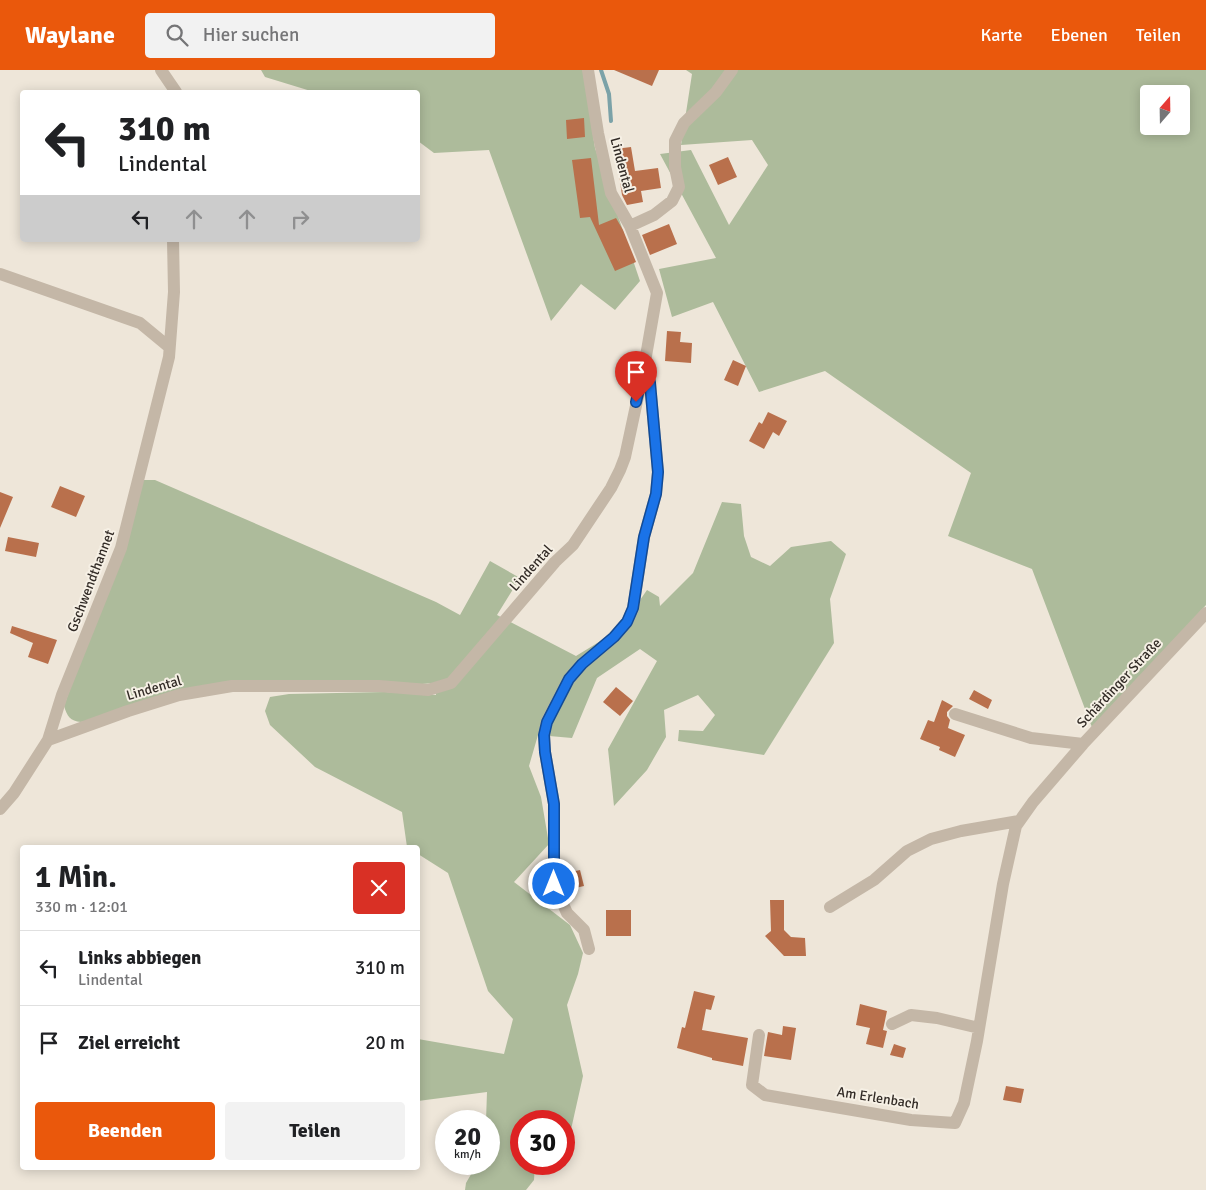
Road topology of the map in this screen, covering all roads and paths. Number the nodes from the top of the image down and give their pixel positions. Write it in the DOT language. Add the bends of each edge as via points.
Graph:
graph roads {
  1 [pos="162,70"];
  2 [pos="588,70"];
  3 [pos="732,70"];
  4 [pos="175,90"];
  5 [pos="630,226"];
  6 [pos="174,242"];
  7 [pos="0,274"];
  8 [pos="169,347"];
  9 [pos="643,372"];
  10 [pos="1206,613"];
  11 [pos="56,714"];
  12 [pos="955,714"];
  13 [pos="77,729"];
  14 [pos="48,740"];
  15 [pos="1082,744"];
  16 [pos="0,809"];
  17 [pos="1019,821"];
  18 [pos="830,907"];
  19 [pos="589,949"];
  20 [pos="892,1024"];
  21 [pos="979,1028"];
  22 [pos="759,1035"];
  1 -- 4 [label="street"];
  2 -- 5 [label="street, Lindental" via="611,193"];
  3 -- 5 [label="street" via="716,92 684,123 674,141 679,187 672,201 654,215"];
  5 -- 9 [label="street, Lindental" via="657,293"];
  6 -- 8 [label="street, Gschwendthannet"];
  7 -- 8 [label="street" via="140,323"];
  8 -- 11 [label="street, Gschwendthannet" via="161,392 121,548"];
  9 -- 13 [label="street, Lindental" via="625,457 611,488 573,545 451,683 428,690 379,686 232,686 179,695"];
  9 -- 19 [label="street" via="648,375 650,383 658,472 633,608 627,622 614,637 569,679 547,722 544,735 554,804 554,884 567,912 584,930"];
  10 -- 15 [label="street, Schärdinger Straße"];
  11 -- 13 [label="street"];
  11 -- 14 [label="street, Gschwendthannet"];
  12 -- 15 [label="street, Schärdinger Straße" via="1031,738"];
  13 -- 14 [label="street, Lindental"];
  14 -- 16 [label="street, Gschwendthannet"];
  15 -- 17 [label="street, Am Erlenbach"];
  17 -- 18 [label="street" via="931,839 907,851 874,880"];
  17 -- 21 [label="street, Am Erlenbach" via="1003,884"];
  20 -- 21 [label="street" via="911,1015"];
  21 -- 22 [label="street, Am Erlenbach" via="964,1103 955,1123 911,1120 765,1095 752,1085"];
}
